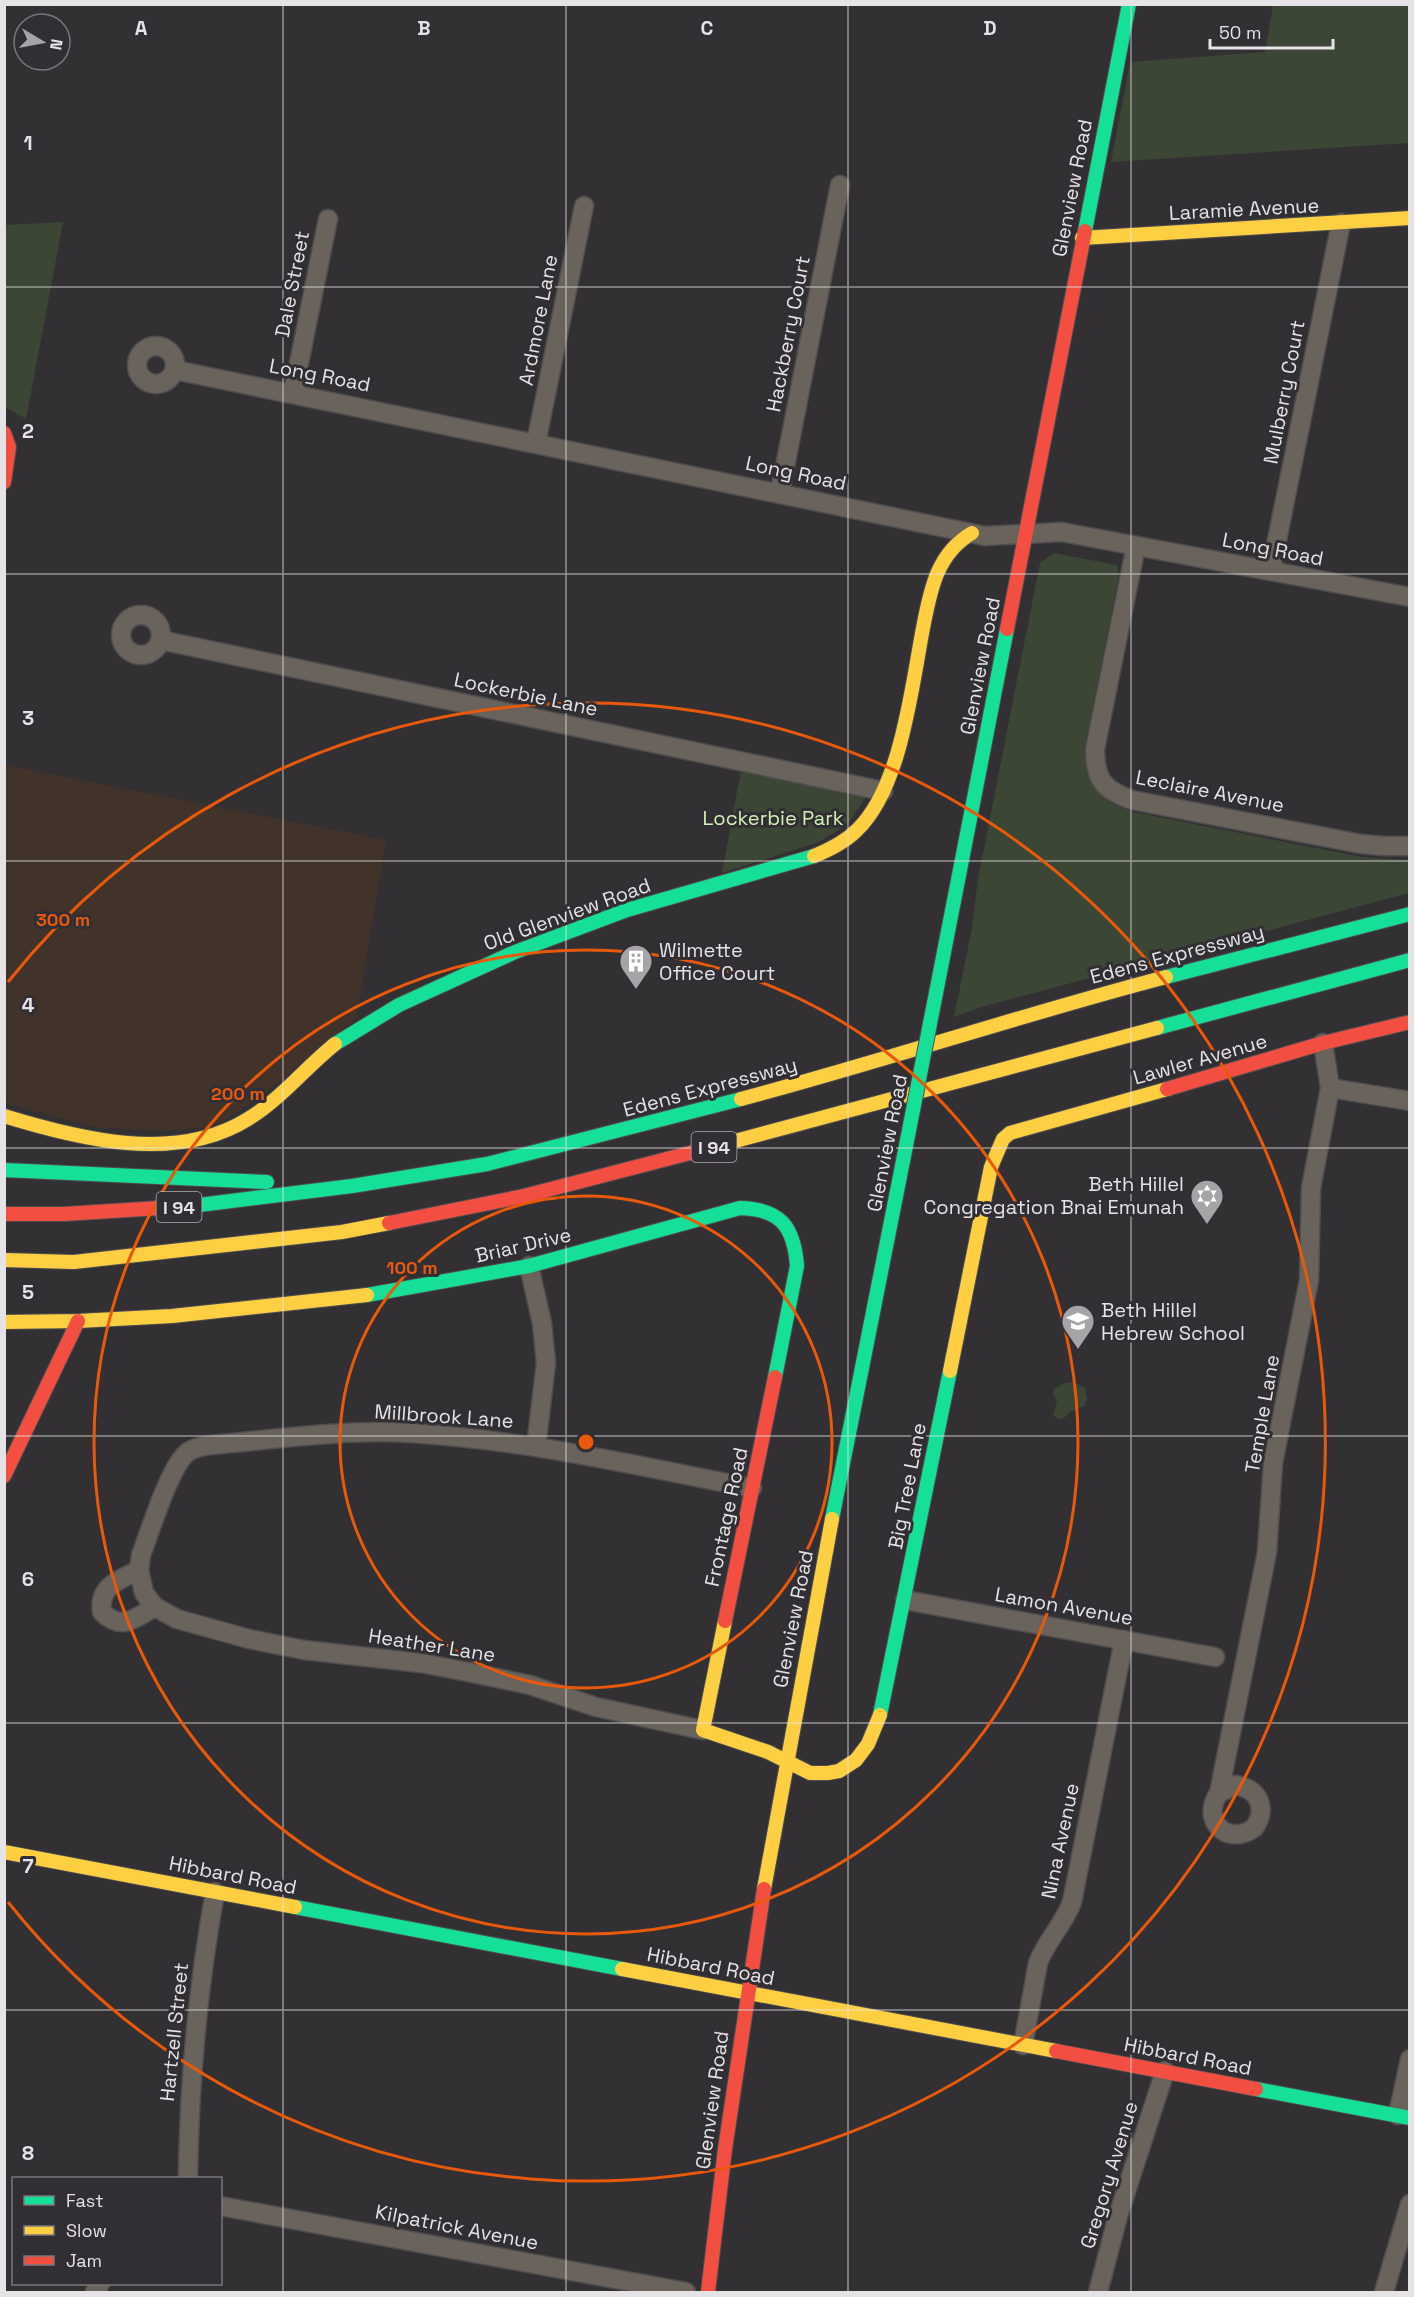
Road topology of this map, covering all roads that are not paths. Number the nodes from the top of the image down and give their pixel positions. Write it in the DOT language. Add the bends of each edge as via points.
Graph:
graph roads {
  1 [pos="1129,4"];
  2 [pos="840,185"];
  3 [pos="584,206"];
  4 [pos="1410,218"];
  5 [pos="328,219"];
  6 [pos="1341,223"];
  7 [pos="1082,238"];
  8 [pos="175,370"];
  9 [pos="293,393"];
  10 [pos="4,433"];
  11 [pos="536,443"];
  12 [pos="4,482"];
  13 [pos="780,492"];
  14 [pos="972,533"];
  15 [pos="1025,534"];
  16 [pos="1136,546"];
  17 [pos="1270,570"];
  18 [pos="1410,597"];
  19 [pos="160,640"];
  20 [pos="883,791"];
  21 [pos="1410,846"];
  22 [pos="1410,914"];
  23 [pos="1410,960"];
  24 [pos="1410,1022"];
  25 [pos="1323,1043"];
  26 [pos="1330,1088"];
  27 [pos="1410,1101"];
  28 [pos="4,1116"];
  29 [pos="1003,1139"];
  30 [pos="4,1170"];
  31 [pos="352,1186"];
  32 [pos="4,1214"];
  33 [pos="788,1227"];
  34 [pos="4,1260"];
  35 [pos="74,1262"];
  36 [pos="529,1266"];
  37 [pos="4,1273"];
  38 [pos="78,1321"];
  39 [pos="4,1322"];
  40 [pos="536,1447"];
  41 [pos="4,1476"];
  42 [pos="752,1488"];
  43 [pos="139,1570"];
  44 [pos="150,1600"];
  45 [pos="905,1600"];
  46 [pos="1124,1640"];
  47 [pos="1215,1657"];
  48 [pos="703,1730"];
  49 [pos="785,1759"];
  50 [pos="1219,1793"];
  51 [pos="4,1852"];
  52 [pos="215,1892"];
  53 [pos="746,1992"];
  54 [pos="1023,2044"];
  55 [pos="1410,2059"];
  56 [pos="1165,2072"];
  57 [pos="1404,2116"];
  58 [pos="188,2177"];
  59 [pos="1410,2204"];
  60 [pos="222,2206"];
  61 [pos="686,2292"];
  62 [pos="708,2292"];
  63 [pos="1098,2292"];
  64 [pos="1384,2292"];
  1 -- 7 [label="main road, Glenview Road"];
  2 -- 13 [label="street, Hackberry Court"];
  3 -- 11 [label="street, Ardmore Lane"];
  4 -- 6 [label="main road, Laramie Avenue"];
  5 -- 9 [label="street, Dale Street"];
  6 -- 7 [label="main road, Laramie Avenue"];
  6 -- 17 [label="street, Mulberry Court"];
  7 -- 15 [label="main road, Glenview Road"];
  8 -- 9 [label="street, Long Road"];
  9 -- 11 [label="street, Long Road"];
  10 -- 12 [label="main road" via="9,447"];
  11 -- 13 [label="street, Long Road"];
  13 -- 14 [label="street, Long Road"];
  14 -- 15 [label="street, Long Road"];
  14 -- 20 [label="main road, Old Glenview Road" via="957,540 934,579 895,765"];
  15 -- 16 [label="street, Long Road" via="1062,532"];
  15 -- 49 [label="main road, Glenview Road, bridge"];
  16 -- 17 [label="street, Long Road"];
  16 -- 21 [label="street, Leclaire Avenue" via="1095,749 1097,771 1106,788 1132,800 1361,844"];
  17 -- 18 [label="street, Long Road"];
  19 -- 20 [label="street, Lockerbie Lane"];
  20 -- 28 [label="main road, Old Glenview Road" via="860,829 834,848 598,920 460,976 390,1010 333,1046 251,1119 215,1135 170,1142 114,1140 59,1132"];
  22 -- 31 [label="main road, Edens Expressway / I 94" via="1092,997 841,1072 594,1138 487,1164"];
  23 -- 35 [label="main road, I 94" via="524,1196 342,1232"];
  24 -- 25 [label="main road, Lawler Avenue"];
  25 -- 26 [label="street, Temple Lane"];
  25 -- 29 [label="main road, Lawler Avenue" via="1010,1133"];
  26 -- 27 [label="street"];
  26 -- 50 [label="street, Temple Lane" via="1314,1168 1309,1280 1273,1463 1267,1552"];
  29 -- 45 [label="main road, Big Tree Lane" via="991,1167"];
  30 -- 31 [label="main road"];
  31 -- 32 [label="main road, Edens Expressway / I 94" via="165,1209"];
  33 -- 36 [label="main road, Briar Drive" via="769,1212 741,1208"];
  33 -- 42 [label="main road, Frontage Road" via="797,1248 797,1266"];
  34 -- 35 [label="main road, I 94"];
  35 -- 37 [label="main road"];
  36 -- 38 [label="main road, Briar Drive" via="345,1299"];
  36 -- 40 [label="street" via="546,1363"];
  38 -- 39 [label="main road"];
  38 -- 41 [label="main road"];
  40 -- 42 [label="street, Millbrook Lane"];
  40 -- 43 [label="street, Millbrook Lane" via="365,1432 199,1447 189,1451 173,1473 141,1555"];
  42 -- 48 [label="main road, Frontage Road"];
  43 -- 44 [label="street, Millbrook Lane"];
  43 -- 44 [label="street" via="107,1588 100,1600 102,1612 115,1623 125,1623"];
  44 -- 48 [label="street, Heather Lane" via="177,1619 249,1639 304,1650 432,1665 530,1685 596,1707"];
  45 -- 46 [label="street, Lamon Avenue"];
  45 -- 49 [label="main road, Big Tree Lane" via="880,1715 871,1741 859,1757 833,1772 811,1774"];
  46 -- 47 [label="street, Lamon Avenue"];
  46 -- 54 [label="street, Nina Avenue" via="1072,1902 1042,1951"];
  48 -- 49 [label="main road"];
  49 -- 53 [label="main road, Glenview Road"];
  51 -- 52 [label="main road, Hibbard Road"];
  52 -- 53 [label="main road, Hibbard Road"];
  52 -- 58 [label="street, Hartzell Street" via="193,2056"];
  53 -- 54 [label="main road, Hibbard Road"];
  53 -- 62 [label="main road, Glenview Road"];
  54 -- 56 [label="main road, Hibbard Road"];
  55 -- 57 [label="street"];
  56 -- 57 [label="main road, Hibbard Road"];
  56 -- 63 [label="street, Gregory Avenue" via="1118,2216"];
  59 -- 64 [label="street"];
  60 -- 61 [label="street, Kilpatrick Avenue"];
}
